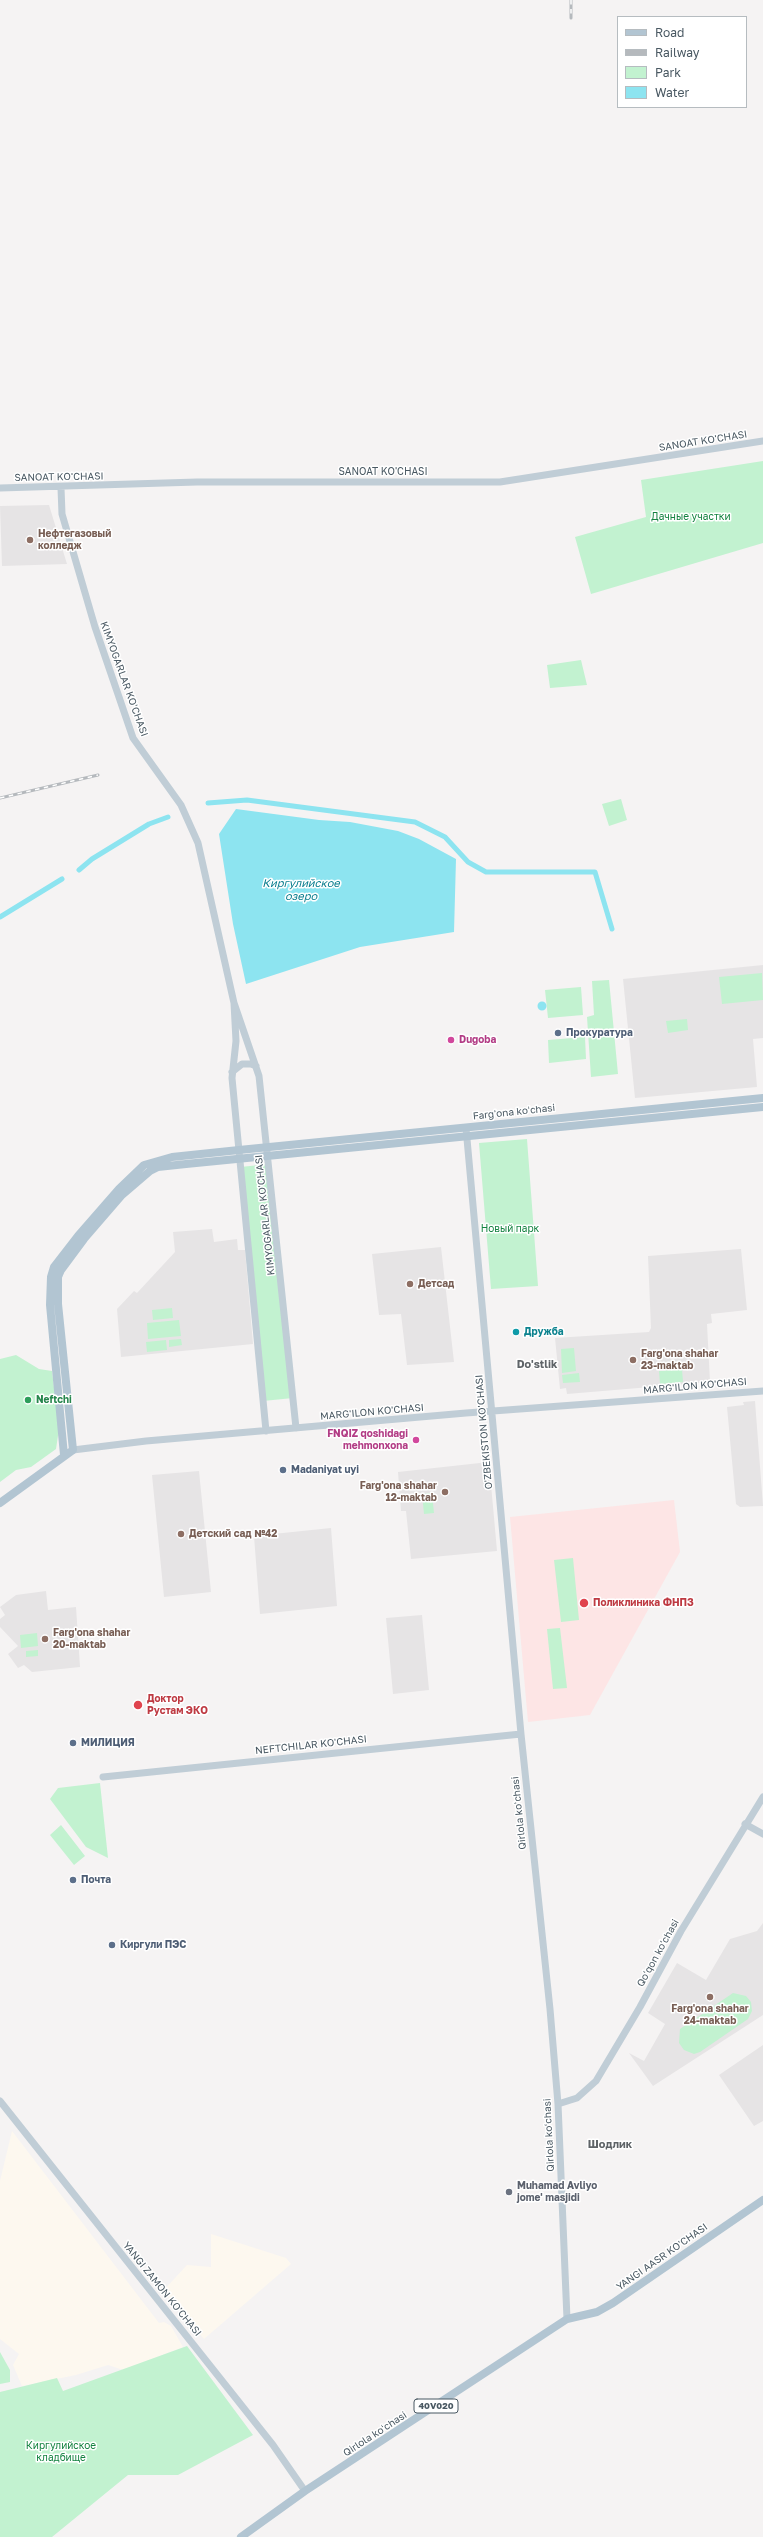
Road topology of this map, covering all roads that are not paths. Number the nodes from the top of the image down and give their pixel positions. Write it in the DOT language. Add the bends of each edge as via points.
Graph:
graph roads {
  1 [pos="763,442"];
  2 [pos="0,488"];
  3 [pos="61,488"];
  4 [pos="234,1003"];
  5 [pos="256,1066"];
  6 [pos="232,1072"];
  7 [pos="763,1098"];
  8 [pos="763,1107"];
  9 [pos="466,1128"];
  10 [pos="468,1137"];
  11 [pos="239,1150"];
  12 [pos="269,1152"];
  13 [pos="240,1158"];
  14 [pos="763,1391"];
  15 [pos="492,1411"];
  16 [pos="296,1428"];
  17 [pos="266,1431"];
  18 [pos="73,1450"];
  19 [pos="64,1455"];
  20 [pos="0,1503"];
  21 [pos="521,1734"];
  22 [pos="104,1777"];
  23 [pos="763,1797"];
  24 [pos="745,1824"];
  25 [pos="763,1834"];
  26 [pos="0,2102"];
  27 [pos="558,2104"];
  28 [pos="763,2200"];
  29 [pos="568,2319"];
  30 [pos="305,2491"];
  31 [pos="240,2537"];
  1 -- 3 [label="street, SANOAT KO'CHASI" via="500,482 197,482"];
  2 -- 3 [label="street, SANOAT KO'CHASI"];
  3 -- 4 [label="street, KIMYOGARLAR KO'CHASI" via="64,521 95,627 133,738 181,805 198,843"];
  4 -- 5 [label="street, KIMYOGARLAR KO'CHASI"];
  4 -- 6 [label="street, KIMYOGARLAR KO'CHASI" via="236,1041"];
  5 -- 6 [label="street" via="242,1064"];
  5 -- 12 [label="street, KIMYOGARLAR KO'CHASI"];
  6 -- 11 [label="street, KIMYOGARLAR KO'CHASI"];
  7 -- 9 [label="main road, Fargʻona koʻchasi"];
  8 -- 10 [label="main road, Fargʻona koʻchasi"];
  9 -- 10 [label="street, O'ZBEKISTON KO'CHASI"];
  9 -- 12 [label="main road, Fargʻona koʻchasi"];
  10 -- 12 [label="main road, Fargʻona koʻchasi"];
  10 -- 15 [label="street, O'ZBEKISTON KO'CHASI"];
  11 -- 12 [label="main road"];
  11 -- 13 [label="street, KIMYOGARLAR KO'CHASI"];
  11 -- 19 [label="main road" via="172,1157 144,1165 119,1189 54,1267 51,1276 50,1305"];
  12 -- 13 [label="main road"];
  12 -- 16 [label="street, KIMYOGARLAR KO'CHASI"];
  13 -- 17 [label="street, KIMYOGARLAR KO'CHASI"];
  13 -- 18 [label="main road" via="158,1167 150,1171 122,1195 61,1270 57,1289 58,1304"];
  14 -- 15 [label="street, MARG'ILON KO'CHASI"];
  15 -- 16 [label="street, MARG'ILON KO'CHASI"];
  15 -- 21 [label="street, O'ZBEKISTON KO'CHASI"];
  16 -- 17 [label="street, MARG'ILON KO'CHASI"];
  17 -- 18 [label="street, MARG'ILON KO'CHASI"];
  18 -- 19 [label="main road, MARG'ILON KO'CHASI"];
  19 -- 20 [label="main road, MARG'ILON KO'CHASI"];
  21 -- 22 [label="street, NEFTCHILAR KO'CHASI"];
  21 -- 27 [label="street, Qirlola koʻchasi"];
  23 -- 24 [label="street, Qoʻqon koʻchasi"];
  24 -- 25 [label="street"];
  24 -- 27 [label="street, Qoʻqon koʻchasi" via="596,2081 577,2098"];
  26 -- 30 [label="street, YANGI ZAMON KO'CHASI" via="273,2445"];
  27 -- 29 [label="street, Qirlola koʻchasi"];
  28 -- 29 [label="main road, YANGI AASR KO'CHASI / 40V020" via="613,2303 597,2312"];
  29 -- 30 [label="main road, Qirlola koʻchasi / 40V020"];
  30 -- 31 [label="main road, 40V020"];
}
